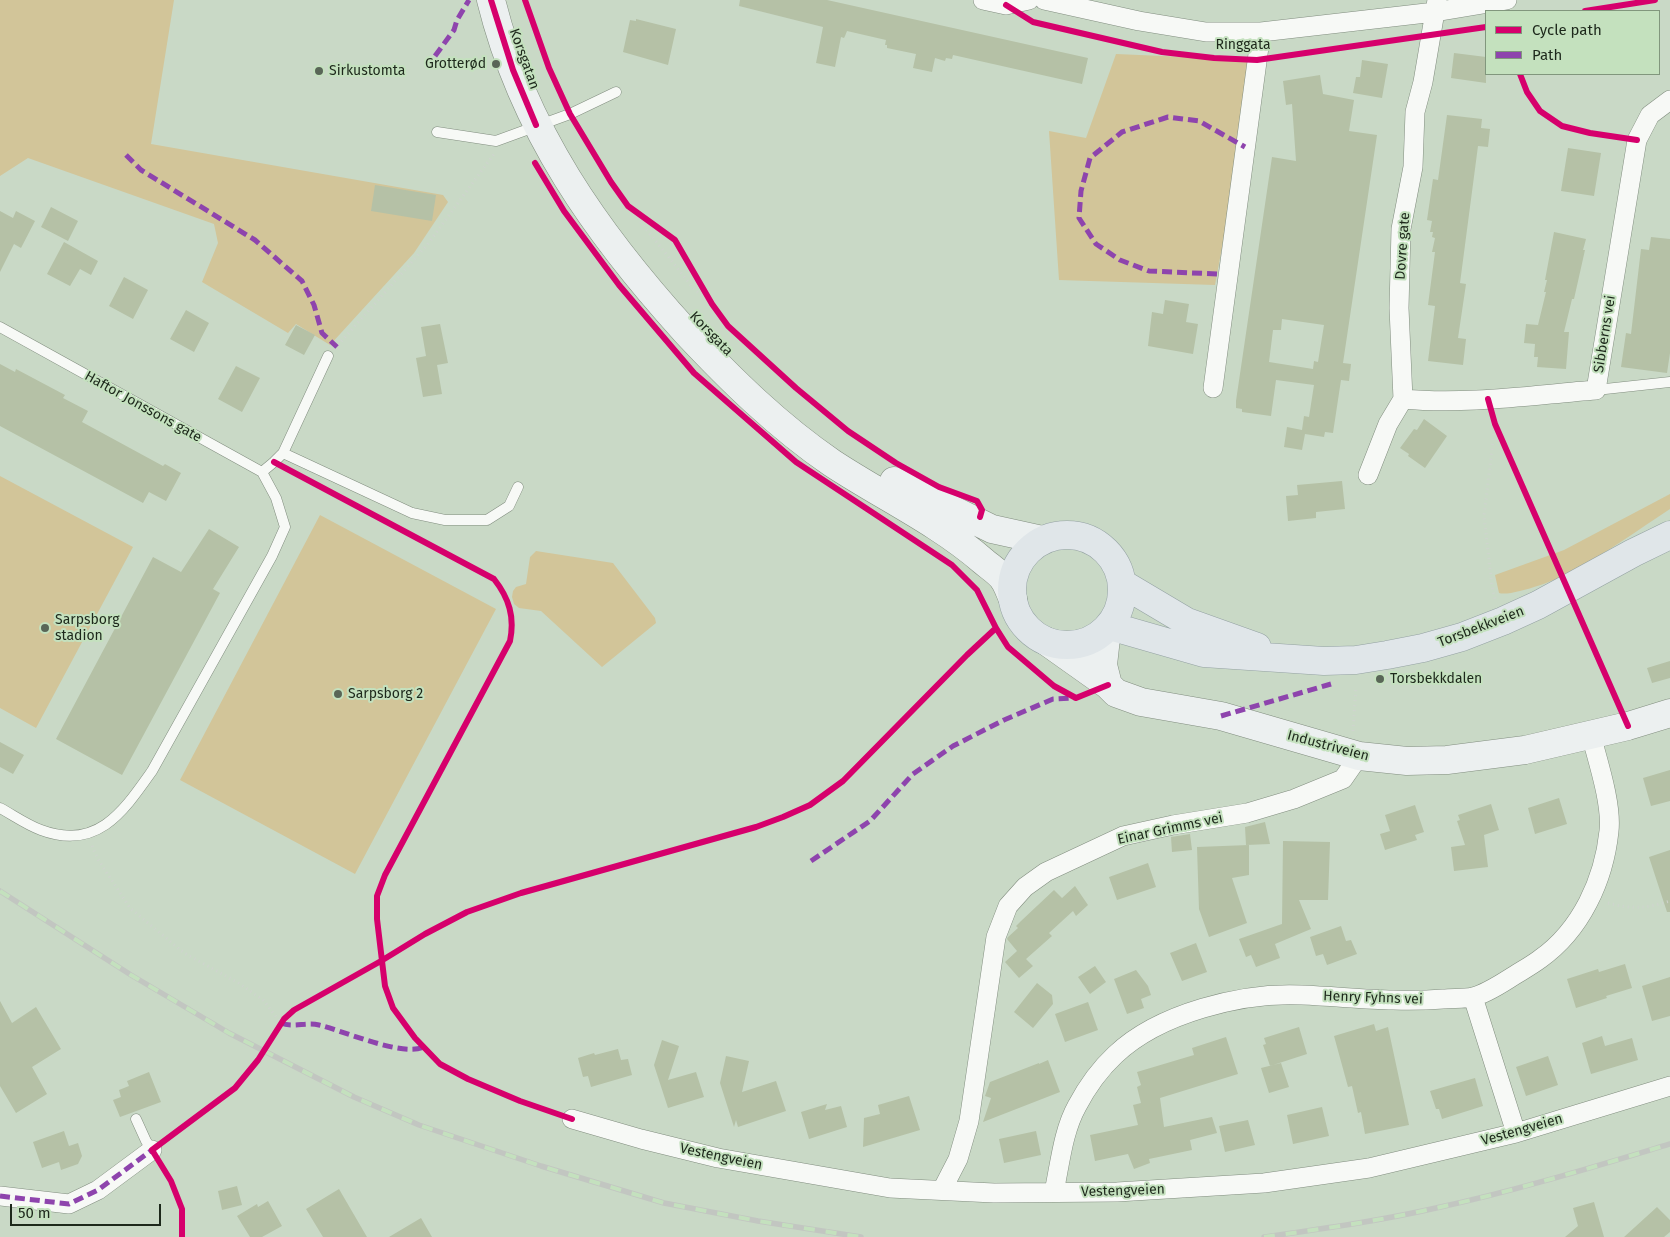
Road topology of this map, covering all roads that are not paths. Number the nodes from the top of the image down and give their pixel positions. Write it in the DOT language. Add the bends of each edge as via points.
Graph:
graph roads {
  1 [pos="491,0"];
  2 [pos="508,0"];
  3 [pos="983,0"];
  4 [pos="1029,0"];
  5 [pos="1044,0"];
  6 [pos="1507,0"];
  7 [pos="1006,3"];
  8 [pos="1436,6"];
  9 [pos="1260,32"];
  10 [pos="616,92"];
  11 [pos="1670,100"];
  12 [pos="544,123"];
  13 [pos="437,132"];
  14 [pos="0,327"];
  15 [pos="328,356"];
  16 [pos="1670,382"];
  17 [pos="1213,388"];
  18 [pos="1596,390"];
  19 [pos="1403,399"];
  20 [pos="283,452"];
  21 [pos="262,472"];
  22 [pos="1368,475"];
  23 [pos="518,487"];
  24 [pos="1670,524"];
  25 [pos="1670,535"];
  26 [pos="1042,540"];
  27 [pos="1633,553"];
  28 [pos="1123,584"];
  29 [pos="1013,599"];
  30 [pos="1108,627"];
  31 [pos="1046,641"];
  32 [pos="1287,658"];
  33 [pos="1108,685"];
  34 [pos="1670,714"];
  35 [pos="1591,735"];
  36 [pos="1356,755"];
  37 [pos="0,808"];
  38 [pos="1473,997"];
  39 [pos="1670,1086"];
  40 [pos="136,1119"];
  41 [pos="572,1119"];
  42 [pos="1516,1133"];
  43 [pos="152,1150"];
  44 [pos="942,1190"];
  45 [pos="1054,1192"];
  46 [pos="0,1196"];
  1 -- 12 [label="street, Korsgatan" via="513,70"];
  2 -- 12 [label="street, Korsgata"];
  3 -- 7 [label="street"];
  4 -- 7 [label="street"];
  5 -- 9 [label="street, Ringgata" via="1206,32"];
  6 -- 8 [label="street, Ringgata"];
  8 -- 9 [label="street, Ringgata"];
  8 -- 19 [label="street, Dovre gate" via="1415,112 1413,167 1401,230 1399,308"];
  9 -- 17 [label="street"];
  10 -- 12 [label="lane"];
  11 -- 18 [label="street, Sibberns vei" via="1650,115 1637,140"];
  12 -- 13 [label="lane" via="496,141"];
  12 -- 26 [label="street, Korsgata" via="670,291 750,374 793,412 876,471 923,496 992,529"];
  12 -- 29 [label="street, Korsgata" via="564,174 602,233 725,374 777,421 832,462 964,545 1004,579"];
  14 -- 21 [label="lane, Haftor Jonssons gate"];
  15 -- 20 [label="lane"];
  16 -- 18 [label="lane"];
  18 -- 19 [label="street, Sibberns vei" via="1488,399"];
  19 -- 22 [label="street" via="1388,424"];
  20 -- 21 [label="lane"];
  20 -- 23 [label="lane" via="412,513 445,520 487,520 509,506"];
  21 -- 37 [label="lane" via="276,498 285,527 272,556 135,796 114,820 81,836 39,830"];
  24 -- 27 [label="main road, Torsbekkveien"];
  25 -- 27 [label="main road, Torsbekkveien"];
  26 -- 28 [label="main road" via="1059,535 1077,535 1094,541 1108,552 1118,567"];
  26 -- 29 [label="main road" via="1018,565 1012,582"];
  27 -- 32 [label="main road, Torsbekkveien" via="1538,605 1462,637 1356,660"];
  28 -- 30 [label="main road" via="1118,613"];
  28 -- 32 [label="main road, Torsbekkveien" via="1187,622"];
  29 -- 31 [label="main road" via="1024,624"];
  30 -- 31 [label="main road" via="1094,639 1078,644"];
  30 -- 32 [label="main road, Torsbekkveien" via="1204,653"];
  30 -- 33 [label="street" via="1103,665"];
  31 -- 33 [label="street, Industriveien"];
  33 -- 36 [label="street, Industriveien" via="1116,694 1141,702 1221,716"];
  34 -- 35 [label="street, Industriveien"];
  35 -- 36 [label="street, Industriveien" via="1525,750 1447,760 1408,761"];
  35 -- 38 [label="street, Henry Fyhns vei" via="1606,792 1610,830 1602,870 1591,898 1564,937 1541,958 1496,987"];
  36 -- 44 [label="street, Einar Grimms vei" via="1342,779 1294,799 1247,813 1122,836 1046,872 1026,886 1008,906 996,937 969,1121 958,1159"];
  38 -- 42 [label="street"];
  38 -- 45 [label="street, Henry Fyhns vei" via="1411,1002 1299,995 1254,996 1175,1017 1116,1054 1094,1078 1076,1107"];
  39 -- 42 [label="street, Vestengveien"];
  40 -- 43 [label="lane"];
  41 -- 44 [label="street, Vestengveien" via="718,1158 890,1188"];
  42 -- 45 [label="street, Vestengveien" via="1369,1168 1264,1183 1117,1192"];
  43 -- 46 [label="street" via="98,1190 69,1204"];
  44 -- 45 [label="street, Vestengveien"];
}
